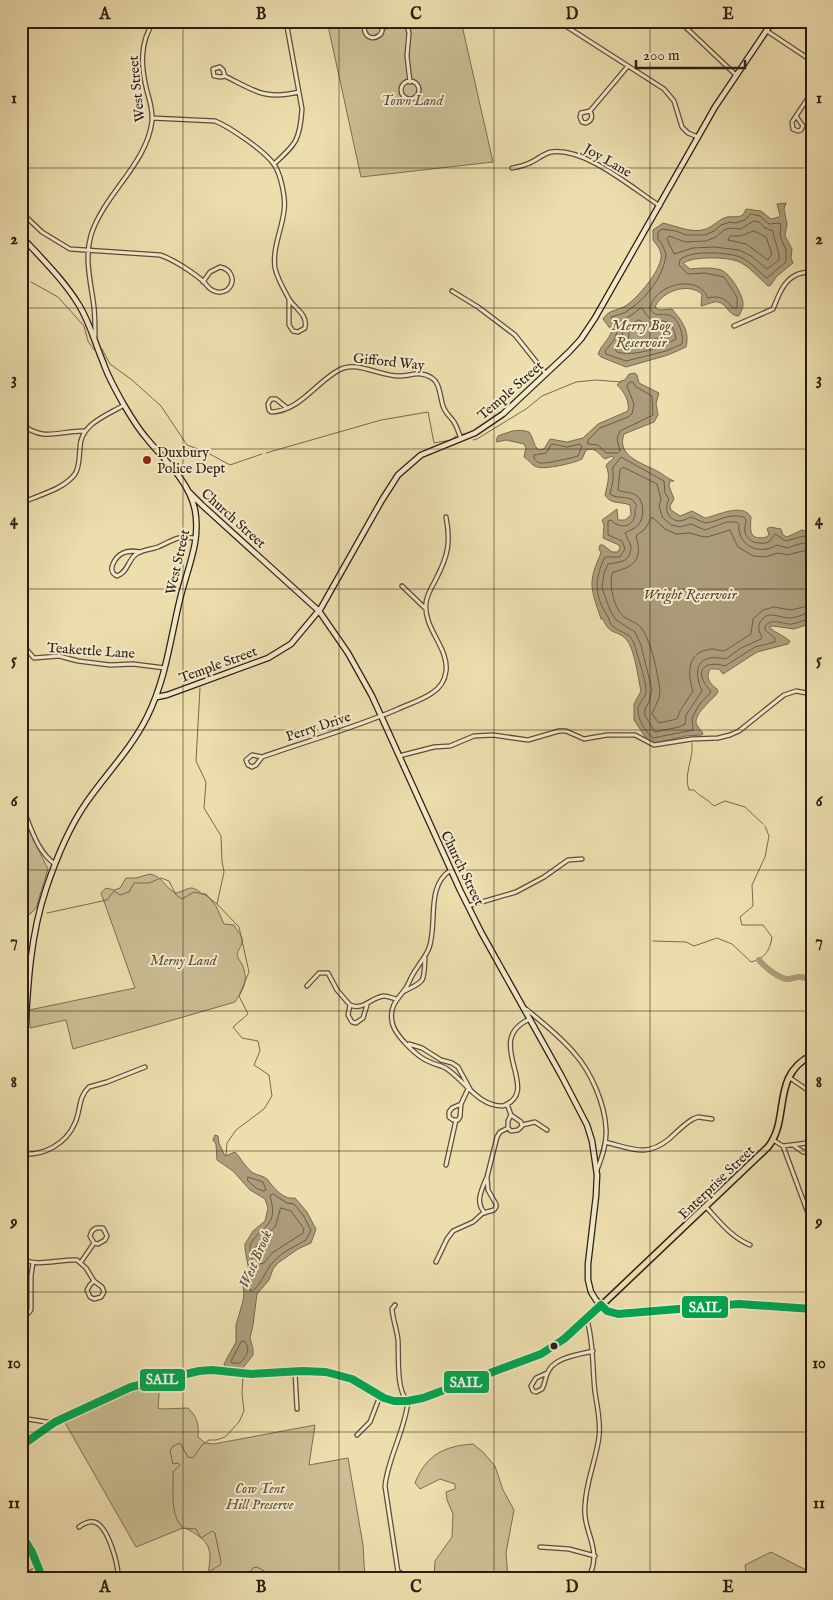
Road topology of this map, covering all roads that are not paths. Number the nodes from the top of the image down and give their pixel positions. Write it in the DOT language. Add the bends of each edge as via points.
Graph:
graph roads {
  1 [pos="154,21"];
  2 [pos="286,21"];
  3 [pos="370,21"];
  4 [pos="377,21"];
  5 [pos="405,21"];
  6 [pos="550,21"];
  7 [pos="679,21"];
  8 [pos="773,21"];
  9 [pos="561,22"];
  10 [pos="382,28"];
  11 [pos="767,31"];
  12 [pos="812,61"];
  13 [pos="628,66"];
  14 [pos="736,75"];
  15 [pos="225,76"];
  16 [pos="410,82"];
  17 [pos="299,92"];
  18 [pos="812,92"];
  19 [pos="590,111"];
  20 [pos="796,116"];
  21 [pos="152,118"];
  22 [pos="698,138"];
  23 [pos="274,164"];
  24 [pos="512,168"];
  25 [pos="660,206"];
  26 [pos="21,212"];
  27 [pos="21,236"];
  28 [pos="88,250"];
  29 [pos="812,270"];
  30 [pos="203,282"];
  31 [pos="452,291"];
  32 [pos="289,299"];
  33 [pos="734,326"];
  34 [pos="95,340"];
  35 [pos="546,374"];
  36 [pos="124,405"];
  37 [pos="287,408"];
  38 [pos="21,424"];
  39 [pos="84,431"];
  40 [pos="462,440"];
  41 [pos="188,491"];
  42 [pos="21,503"];
  43 [pos="204,507"];
  44 [pos="446,517"];
  45 [pos="196,519"];
  46 [pos="196,538"];
  47 [pos="140,552"];
  48 [pos="402,586"];
  49 [pos="426,609"];
  50 [pos="319,611"];
  51 [pos="21,643"];
  52 [pos="166,668"];
  53 [pos="812,694"];
  54 [pos="157,697"];
  55 [pos="381,716"];
  56 [pos="398,756"];
  57 [pos="262,757"];
  58 [pos="21,804"];
  59 [pos="582,859"];
  60 [pos="55,864"];
  61 [pos="450,870"];
  62 [pos="468,906"];
  63 [pos="425,956"];
  64 [pos="307,986"];
  65 [pos="402,992"];
  66 [pos="396,999"];
  67 [pos="367,1004"];
  68 [pos="350,1005"];
  69 [pos="524,1008"];
  70 [pos="24,1016"];
  71 [pos="530,1019"];
  72 [pos="406,1043"];
  73 [pos="812,1055"];
  74 [pos="145,1068"];
  75 [pos="789,1078"];
  76 [pos="468,1089"];
  77 [pos="21,1091"];
  78 [pos="472,1092"];
  79 [pos="812,1094"];
  80 [pos="461,1104"];
  81 [pos="508,1104"];
  82 [pos="511,1115"];
  83 [pos="712,1119"];
  84 [pos="456,1120"];
  85 [pos="522,1124"];
  86 [pos="508,1128"];
  87 [pos="547,1130"];
  88 [pos="773,1140"];
  89 [pos="605,1142"];
  90 [pos="793,1144"];
  91 [pos="783,1146"];
  92 [pos="812,1148"];
  93 [pos="21,1154"];
  94 [pos="446,1165"];
  95 [pos="597,1171"];
  96 [pos="487,1176"];
  97 [pos="706,1207"];
  98 [pos="485,1212"];
  99 [pos="812,1224"];
  100 [pos="94,1243"];
  101 [pos="750,1246"];
  102 [pos="21,1258"];
  103 [pos="81,1262"];
  104 [pos="436,1262"];
  105 [pos="33,1263"];
  106 [pos="94,1281"];
  107 [pos="395,1305"];
  108 [pos="601,1305"];
  109 [pos="812,1309"];
  110 [pos="586,1319"];
  111 [pos="21,1321"];
  112 [pos="593,1350"];
  113 [pos="296,1372"];
  114 [pos="547,1373"];
  115 [pos="380,1396"];
  116 [pos="408,1401"];
  117 [pos="297,1409"];
  118 [pos="21,1418"];
  119 [pos="53,1423"];
  120 [pos="357,1435"];
  121 [pos="21,1446"];
  122 [pos="79,1527"];
  123 [pos="21,1534"];
  124 [pos="540,1547"];
  125 [pos="595,1556"];
  126 [pos="39,1566"];
  127 [pos="398,1572"];
  128 [pos="21,1579"];
  129 [pos="44,1579"];
  130 [pos="118,1579"];
  131 [pos="399,1579"];
  132 [pos="411,1579"];
  133 [pos="588,1579"];
  1 -- 21 [label="street, West Street" via="144,43 142,67"];
  2 -- 17 [label="street"];
  3 -- 10 [label="street" via="365,31 370,37 379,36"];
  4 -- 10 [label="street"];
  5 -- 10 [label="street"];
  5 -- 16 [label="street" via="409,33"];
  6 -- 9 [label="street" via="558,25"];
  7 -- 14 [label="street"];
  8 -- 11 [label="main road, Temple Street"];
  9 -- 13 [label="street"];
  11 -- 12 [label="street"];
  11 -- 14 [label="main road, Temple Street"];
  13 -- 19 [label="street"];
  13 -- 22 [label="street" via="666,91 674,101 682,127"];
  14 -- 22 [label="main road, Temple Street"];
  15 -- 17 [label="street" via="264,95"];
  16 -- 16 [label="street" via="401,89 404,97 410,99 415,97 418,89"];
  17 -- 23 [label="street" via="302,109 296,142"];
  18 -- 20 [label="street"];
  20 -- 20 [label="street" via="802,126 802,130 793,129 791,125"];
  21 -- 23 [label="street" via="215,121 251,144"];
  21 -- 28 [label="street, West Street" via="146,143 97,221"];
  22 -- 25 [label="main road, Temple Street"];
  23 -- 32 [label="street" via="284,196 275,266"];
  24 -- 25 [label="street, Joy Lane" via="528,164 549,152 572,153 609,171"];
  25 -- 35 [label="main road, Temple Street" via="588,330"];
  26 -- 28 [label="street" via="62,245"];
  27 -- 34 [label="main road" via="66,286 80,306"];
  28 -- 30 [label="street" via="160,255"];
  28 -- 34 [label="street, West Street"];
  29 -- 33 [label="street" via="790,278 773,309"];
  30 -- 30 [label="street" via="212,290 222,292 230,286 232,277 220,266"];
  31 -- 35 [label="street" via="515,335"];
  32 -- 32 [label="street" via="306,321 298,332 289,325"];
  34 -- 36 [label="main road, West Street"];
  35 -- 40 [label="main road, Temple Street" via="503,414"];
  36 -- 39 [label="street"];
  36 -- 41 [label="main road, West Street"];
  37 -- 37 [label="street" via="271,412 268,404 276,399"];
  37 -- 40 [label="street, Gifford Way" via="344,368 398,376 423,374 436,381 444,410"];
  38 -- 39 [label="street" via="41,435"];
  39 -- 42 [label="street" via="80,439 78,468 73,476 60,486"];
  40 -- 50 [label="main road, Temple Street" via="421,455 398,475"];
  41 -- 43 [label="main road, Church Street"];
  41 -- 45 [label="main road, West Street"];
  43 -- 45 [label="main road"];
  43 -- 50 [label="main road, Church Street"];
  44 -- 49 [label="street" via="449,547 428,594"];
  45 -- 46 [label="main road, West Street"];
  46 -- 47 [label="street" via="173,539"];
  46 -- 52 [label="main road, West Street"];
  47 -- 47 [label="street" via="120,555 112,565 114,574 122,574"];
  48 -- 49 [label="street"];
  49 -- 55 [label="street, Perry Drive" via="445,660 443,680 432,694"];
  50 -- 54 [label="main road, Temple Street" via="294,641 278,653"];
  50 -- 55 [label="main road, Church Street" via="348,653"];
  51 -- 52 [label="street, Teakettle Lane" via="34,658 59,656 110,665"];
  52 -- 54 [label="main road, West Street"];
  53 -- 56 [label="street" via="796,691 786,694 739,731 718,738 654,745 628,734 584,739 559,730 528,740 482,735 450,746"];
  54 -- 60 [label="main road, West Street" via="129,747 75,820"];
  55 -- 56 [label="main road, Church Street"];
  55 -- 57 [label="street, Perry Drive"];
  56 -- 61 [label="main road, Church Street"];
  57 -- 57 [label="street, Perry Drive" via="253,766 246,763 252,755"];
  58 -- 60 [label="street" via="41,850"];
  59 -- 62 [label="street" via="568,860 516,892"];
  60 -- 70 [label="main road, West Street" via="32,945"];
  61 -- 62 [label="main road, Church Street"];
  61 -- 63 [label="street" via="438,885 431,941"];
  62 -- 69 [label="main road, Church Street"];
  63 -- 65 [label="street"];
  63 -- 65 [label="street" via="422,982"];
  64 -- 68 [label="street" via="319,973 328,973"];
  65 -- 66 [label="street"];
  66 -- 67 [label="street" via="386,996"];
  66 -- 72 [label="street" via="392,1022 397,1035"];
  67 -- 68 [label="street" via="359,1007"];
  67 -- 68 [label="street" via="363,1018 356,1023 348,1015"];
  69 -- 71 [label="main road, Church Street"];
  69 -- 89 [label="street" via="551,1029 582,1063 593,1083 606,1122"];
  70 -- 77 [label="main road, West Street"];
  71 -- 81 [label="street" via="521,1023 510,1036 518,1084"];
  71 -- 95 [label="main road, Church Street" via="583,1116 592,1141"];
  72 -- 76 [label="street" via="431,1063 445,1067"];
  72 -- 78 [label="street" via="452,1062"];
  73 -- 75 [label="main road, Enterprise Street" via="799,1063"];
  74 -- 93 [label="street" via="89,1087 80,1101 75,1123 64,1139 49,1150"];
  75 -- 79 [label="street"];
  75 -- 88 [label="main road, Enterprise Street"];
  76 -- 78 [label="street"];
  76 -- 80 [label="street"];
  78 -- 81 [label="street" via="491,1105"];
  80 -- 84 [label="street" via="460,1117"];
  80 -- 84 [label="street" via="449,1112 449,1117"];
  81 -- 82 [label="street"];
  82 -- 85 [label="street"];
  82 -- 86 [label="street"];
  83 -- 89 [label="street" via="693,1119 650,1150"];
  84 -- 94 [label="street"];
  85 -- 86 [label="street" via="516,1131"];
  85 -- 87 [label="street" via="535,1122"];
  86 -- 96 [label="street" via="497,1137"];
  88 -- 91 [label="street"];
  88 -- 97 [label="main road, Enterprise Street"];
  89 -- 95 [label="street"];
  90 -- 91 [label="street"];
  90 -- 92 [label="street" via="807,1143"];
  90 -- 92 [label="street" via="803,1152"];
  91 -- 99 [label="street"];
  95 -- 108 [label="main road, Church Street" via="587,1276 591,1292"];
  96 -- 98 [label="street" via="480,1197 480,1206"];
  96 -- 98 [label="street" via="488,1190 496,1204 494,1210"];
  97 -- 101 [label="street" via="726,1230"];
  97 -- 108 [label="main road, Enterprise Street"];
  98 -- 104 [label="street" via="449,1235"];
  100 -- 100 [label="street" via="90,1236 92,1231 103,1228 107,1236 105,1240"];
  100 -- 103 [label="street"];
  102 -- 105 [label="street"];
  103 -- 105 [label="street"];
  103 -- 106 [label="street"];
  105 -- 111 [label="street" via="31,1310"];
  106 -- 106 [label="street" via="87,1290 94,1299 104,1292"];
  107 -- 116 [label="street" via="392,1309 402,1393"];
  108 -- 109 [label="main road" via="618,1314 739,1304"];
  108 -- 110 [label="main road, Enterprise Street"];
  110 -- 112 [label="street"];
  110 -- 116 [label="main road, Enterprise Street" via="564,1339 536,1356 430,1396"];
  112 -- 114 [label="street" via="560,1360"];
  112 -- 125 [label="street" via="600,1429 584,1510"];
  113 -- 115 [label="main road" via="317,1371 342,1376"];
  113 -- 117 [label="street"];
  113 -- 119 [label="main road" via="250,1374 206,1370 178,1375 138,1385"];
  114 -- 114 [label="street" via="542,1389 533,1392 533,1381"];
  115 -- 116 [label="main road"];
  115 -- 120 [label="street" via="370,1422"];
  116 -- 127 [label="street" via="385,1486"];
  118 -- 119 [label="street"];
  119 -- 121 [label="main road"];
  122 -- 130 [label="street" via="88,1522 101,1526 114,1552"];
  123 -- 126 [label="main road"];
  124 -- 125 [label="street" via="569,1548"];
  125 -- 133 [label="street"];
  126 -- 128 [label="street"];
  126 -- 129 [label="main road"];
  127 -- 131 [label="street"];
  127 -- 132 [label="street"];
}
